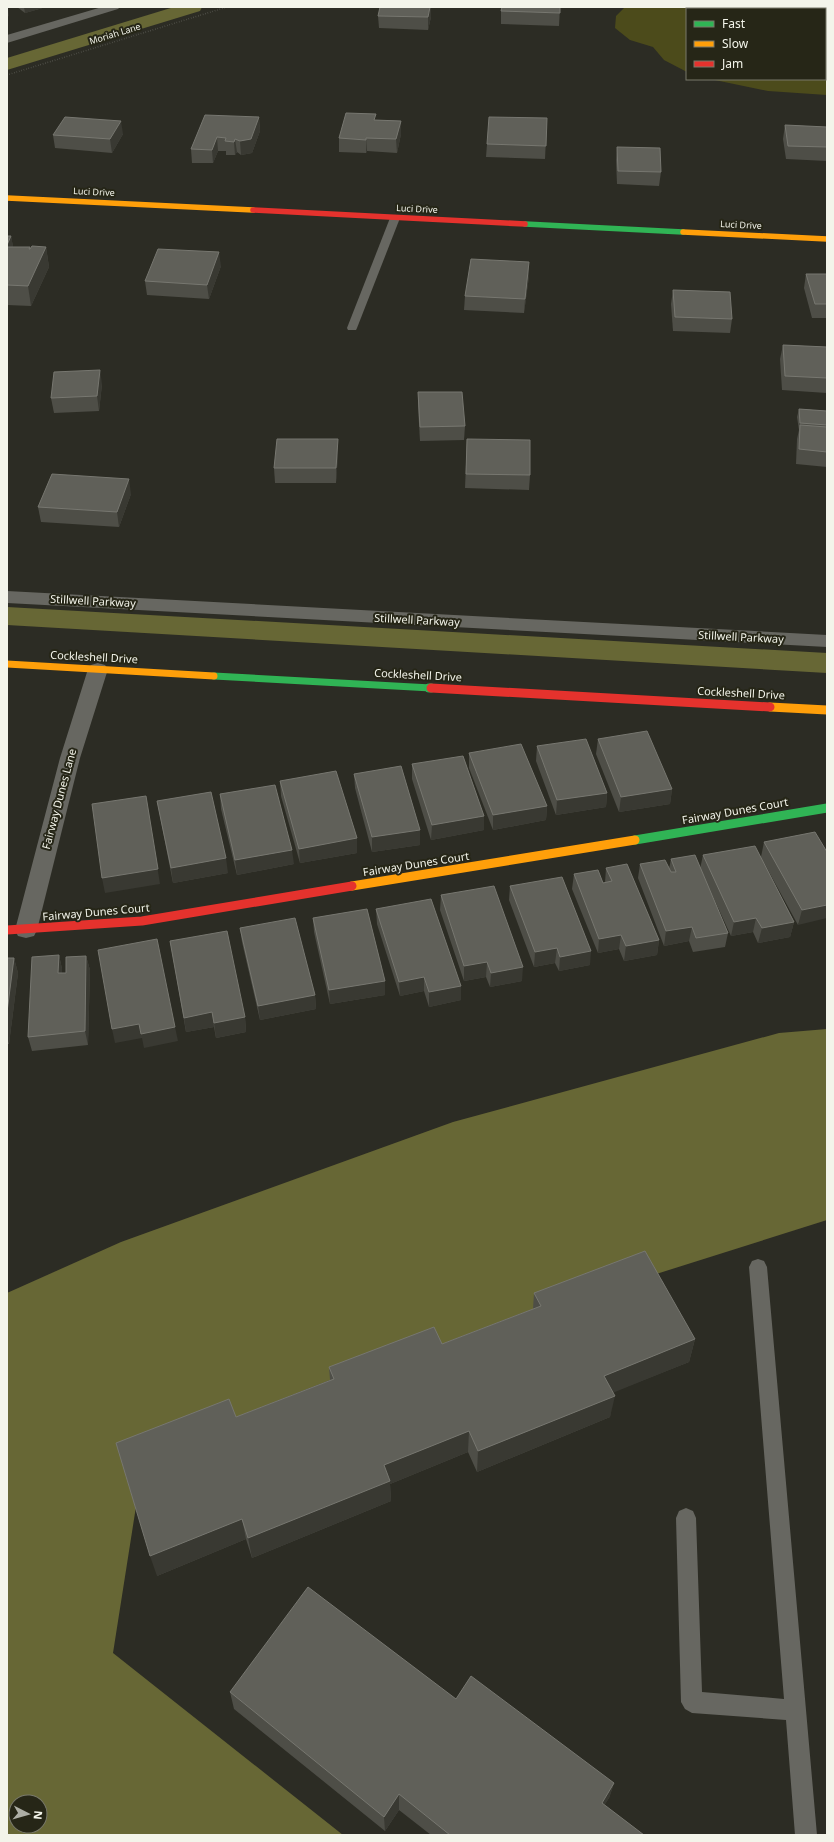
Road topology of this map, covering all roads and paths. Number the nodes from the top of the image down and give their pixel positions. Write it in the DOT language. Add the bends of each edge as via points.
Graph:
graph roads {
  1 [pos="111,7"];
  2 [pos="227,7"];
  3 [pos="7,39"];
  4 [pos="7,75"];
  5 [pos="7,198"];
  6 [pos="395,218"];
  7 [pos="827,239"];
  8 [pos="352,328"];
  9 [pos="7,596"];
  10 [pos="827,641"];
  11 [pos="7,664"];
  12 [pos="98,670"];
  13 [pos="827,710"];
  14 [pos="827,808"];
  15 [pos="16,930"];
  16 [pos="758,1267"];
  17 [pos="686,1518"];
  18 [pos="795,1710"];
  19 [pos="806,1835"];
  1 -- 3 [label="street"];
  2 -- 4 [label="path, Moriah Lane"];
  5 -- 6 [label="street, Luci Drive"];
  6 -- 7 [label="street, Luci Drive"];
  6 -- 8 [label="lane"];
  9 -- 10 [label="street, Stillwell Parkway"];
  11 -- 12 [label="street, Cockleshell Drive"];
  12 -- 13 [label="street, Cockleshell Drive"];
  12 -- 15 [label="street, Fairway Dunes Lane"];
  14 -- 15 [label="street, Fairway Dunes Court" via="142,921"];
  16 -- 18 [label="lane"];
  17 -- 18 [label="lane" via="692,1702"];
  18 -- 19 [label="lane"];
}
